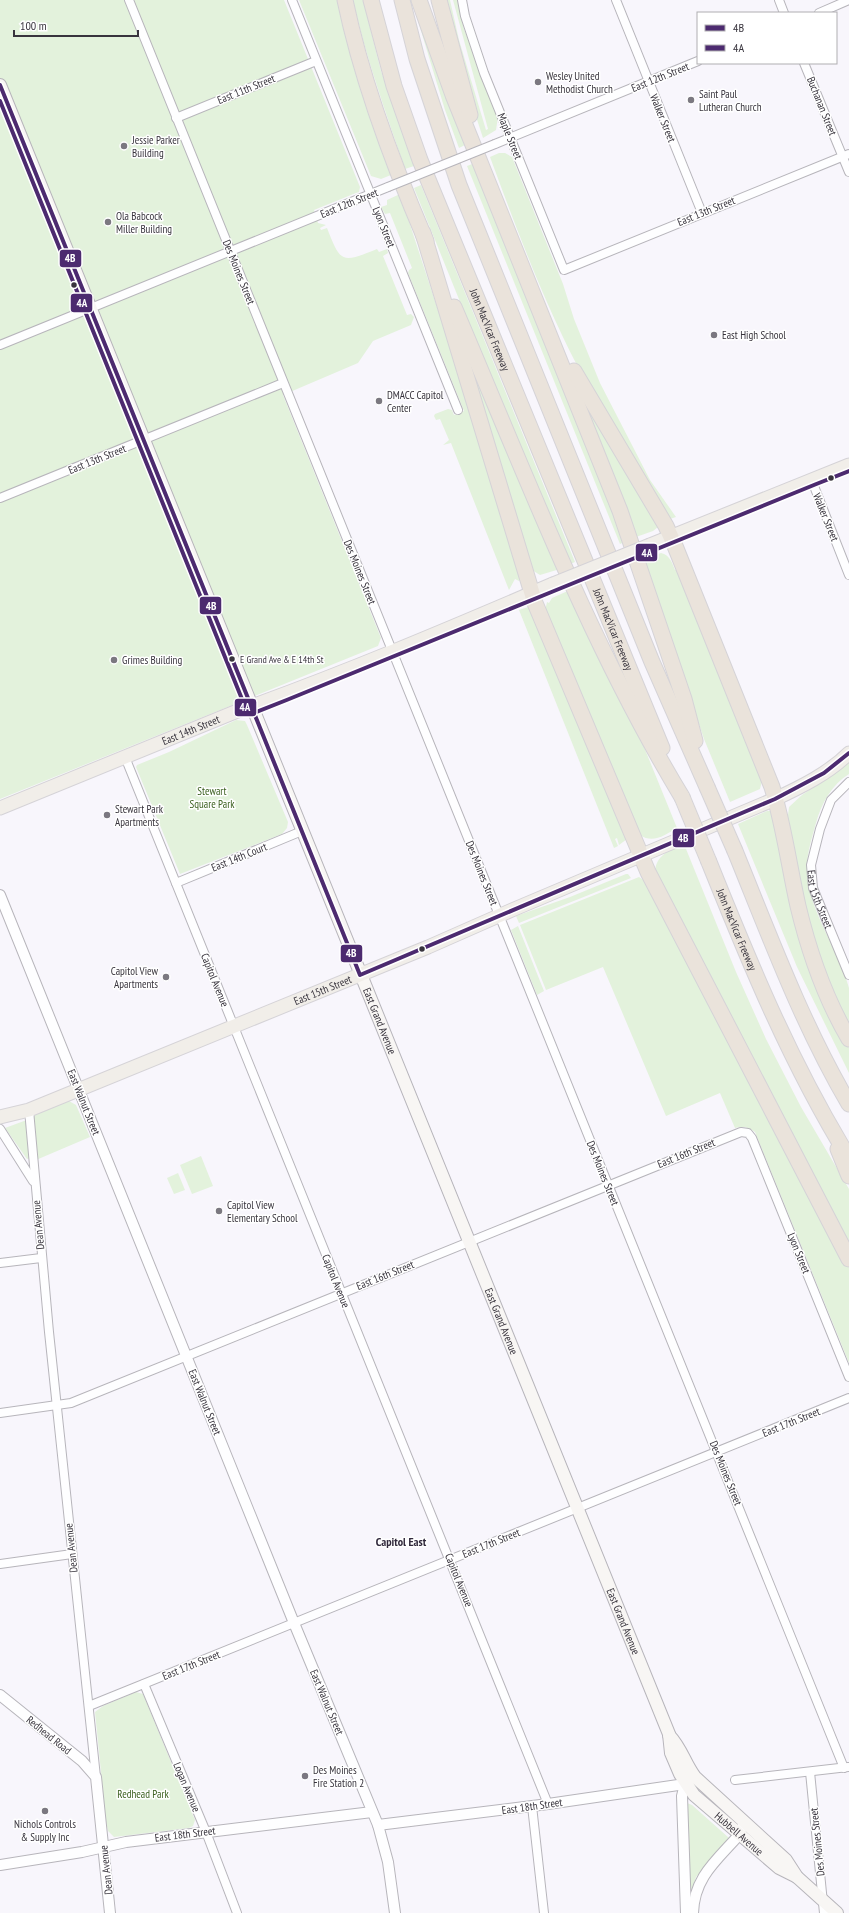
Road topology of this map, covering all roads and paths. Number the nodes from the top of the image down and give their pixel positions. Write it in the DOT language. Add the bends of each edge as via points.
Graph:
graph roads {
  1 [pos="129,0"];
  2 [pos="292,0"];
  3 [pos="345,0"];
  4 [pos="371,0"];
  5 [pos="402,0"];
  6 [pos="419,0"];
  7 [pos="439,0"];
  8 [pos="464,0"];
  9 [pos="616,0"];
  10 [pos="779,0"];
  11 [pos="849,0"];
  12 [pos="784,12"];
  13 [pos="821,12"];
  14 [pos="316,61"];
  15 [pos="697,61"];
  16 [pos="804,64"];
  17 [pos="649,81"];
  18 [pos="0,85"];
  19 [pos="176,118"];
  20 [pos="511,137"];
  21 [pos="846,155"];
  22 [pos="849,172"];
  23 [pos="370,194"];
  24 [pos="702,213"];
  25 [pos="500,214"];
  26 [pos="423,233"];
  27 [pos="230,251"];
  28 [pos="564,270"];
  29 [pos="530,287"];
  30 [pos="90,308"];
  31 [pos="0,345"];
  32 [pos="283,383"];
  33 [pos="458,410"];
  34 [pos="144,440"];
  35 [pos="849,465"];
  36 [pos="812,481"];
  37 [pos="0,498"];
  38 [pos="670,536"];
  39 [pos="849,575"];
  40 [pos="532,593"];
  41 [pos="392,651"];
  42 [pos="252,707"];
  43 [pos="849,753"];
  44 [pos="125,757"];
  45 [pos="705,781"];
  46 [pos="849,782"];
  47 [pos="682,797"];
  48 [pos="775,799"];
  49 [pos="0,808"];
  50 [pos="302,830"];
  51 [pos="640,856"];
  52 [pos="176,883"];
  53 [pos="0,895"];
  54 [pos="499,915"];
  55 [pos="360,975"];
  56 [pos="849,975"];
  57 [pos="234,1026"];
  58 [pos="849,1039"];
  59 [pos="79,1089"];
  60 [pos="849,1104"];
  61 [pos="29,1110"];
  62 [pos="0,1117"];
  63 [pos="829,1126"];
  64 [pos="0,1129"];
  65 [pos="745,1132"];
  66 [pos="849,1158"];
  67 [pos="849,1176"];
  68 [pos="35,1182"];
  69 [pos="608,1185"];
  70 [pos="469,1241"];
  71 [pos="41,1258"];
  72 [pos="849,1259"];
  73 [pos="0,1263"];
  74 [pos="341,1293"];
  75 [pos="187,1356"];
  76 [pos="849,1377"];
  77 [pos="849,1398"];
  78 [pos="57,1406"];
  79 [pos="0,1413"];
  80 [pos="717,1451"];
  81 [pos="577,1509"];
  82 [pos="72,1554"];
  83 [pos="450,1559"];
  84 [pos="0,1564"];
  85 [pos="294,1624"];
  86 [pos="144,1684"];
  87 [pos="0,1696"];
  88 [pos="89,1706"];
  89 [pos="846,1768"];
  90 [pos="810,1772"];
  91 [pos="96,1776"];
  92 [pos="690,1780"];
  93 [pos="736,1780"];
  94 [pos="548,1804"];
  95 [pos="532,1806"];
  96 [pos="372,1812"];
  97 [pos="742,1819"];
  98 [pos="378,1825"];
  99 [pos="206,1832"];
  100 [pos="739,1835"];
  101 [pos="104,1848"];
  102 [pos="0,1865"];
  103 [pos="797,1877"];
  104 [pos="822,1900"];
  105 [pos="110,1913"];
  106 [pos="237,1913"];
  107 [pos="395,1913"];
  108 [pos="544,1913"];
  109 [pos="686,1913"];
  110 [pos="693,1913"];
  111 [pos="824,1913"];
  112 [pos="837,1913"];
  1 -- 19 [label="street, Des Moines Street"];
  2 -- 14 [label="street, Lyon Street"];
  3 -- 26 [label="highway" via="384,133"];
  4 -- 47 [label="highway, John MacVicar Freeway" via="394,86 420,160"];
  5 -- 45 [label="highway" via="417,59 460,186 652,662"];
  6 -- 25 [label="highway" via="438,58"];
  7 -- 25 [label="highway"];
  8 -- 20 [label="street, Maple Street" via="465,16 484,73"];
  9 -- 17 [label="street, Walker Street"];
  10 -- 12 [label="street"];
  11 -- 13 [label="street"];
  14 -- 19 [label="street, East 11th Street"];
  14 -- 23 [label="street, Lyon Street"];
  15 -- 17 [label="street, East 12th Street"];
  16 -- 21 [label="street, Buchanan Street"];
  17 -- 20 [label="street, East 12th Street"];
  17 -- 24 [label="street, Walker Street"];
  18 -- 30 [label="main road, East Grand Avenue"];
  19 -- 27 [label="street, Des Moines Street"];
  20 -- 23 [label="street, East 12th Street, bridge"];
  20 -- 28 [label="street, Maple Street"];
  21 -- 22 [label="street, Buchanan Street"];
  21 -- 24 [label="street, East 13th Street"];
  23 -- 27 [label="street, East 12th Street"];
  23 -- 33 [label="street, Lyon Street"];
  24 -- 28 [label="street, East 13th Street"];
  25 -- 29 [label="highway"];
  26 -- 40 [label="highway"];
  26 -- 47 [label="highway" via="539,510 603,650 641,726"];
  27 -- 30 [label="street, East 12th Street"];
  27 -- 32 [label="street, Des Moines Street"];
  29 -- 38 [label="highway" via="584,390"];
  29 -- 45 [label="highway" via="586,422 638,560 684,699"];
  30 -- 31 [label="street, East 12th Street"];
  30 -- 34 [label="main road, East Grand Avenue"];
  32 -- 34 [label="street, East 13th Street"];
  32 -- 41 [label="street, Des Moines Street"];
  34 -- 37 [label="street, East 13th Street"];
  34 -- 42 [label="main road, East Grand Avenue"];
  35 -- 36 [label="main road, East 14th Street"];
  36 -- 38 [label="main road, East 14th Street"];
  36 -- 39 [label="street, Walker Street"];
  38 -- 40 [label="main road, East 14th Street, bridge"];
  38 -- 48 [label="highway"];
  40 -- 41 [label="main road, East 14th Street"];
  40 -- 51 [label="highway"];
  41 -- 42 [label="main road, East 14th Street"];
  41 -- 54 [label="street, Des Moines Street"];
  42 -- 44 [label="main road, East 14th Street"];
  42 -- 50 [label="main road, East Grand Avenue"];
  43 -- 48 [label="main road, East 15th Street" via="813,780"];
  44 -- 49 [label="main road, East 14th Street"];
  44 -- 52 [label="street, Capitol Avenue"];
  45 -- 60 [label="highway, bridge" via="795,999"];
  46 -- 56 [label="street, East 15th Street" via="832,800 820,830 811,865 813,888"];
  47 -- 63 [label="highway, John MacVicar Freeway, bridge" via="768,1005"];
  48 -- 51 [label="main road, East 15th Street"];
  48 -- 58 [label="highway" via="808,941 820,979"];
  50 -- 52 [label="street, East 14th Court"];
  50 -- 55 [label="main road, East Grand Avenue"];
  51 -- 54 [label="main road, East 15th Street"];
  51 -- 72 [label="highway"];
  52 -- 57 [label="street, Capitol Avenue"];
  53 -- 59 [label="street, East Walnut Street"];
  54 -- 55 [label="main road, East 15th Street"];
  54 -- 69 [label="street, Des Moines Street"];
  55 -- 57 [label="main road, East 15th Street"];
  55 -- 70 [label="main road, East Grand Avenue"];
  57 -- 59 [label="main road, East 15th Street"];
  57 -- 74 [label="street, Capitol Avenue"];
  59 -- 61 [label="main road, East 15th Street"];
  59 -- 75 [label="street, East Walnut Street"];
  61 -- 62 [label="main road, East 15th Street"];
  61 -- 68 [label="street, Dean Avenue"];
  63 -- 66 [label="highway, John MacVicar Freeway"];
  63 -- 67 [label="highway"];
  64 -- 68 [label="street, Dean Avenue"];
  65 -- 69 [label="street, East 16th Street" via="735,1133"];
  65 -- 76 [label="street, Lyon Street" via="752,1138"];
  68 -- 71 [label="street, Dean Avenue"];
  69 -- 70 [label="street, East 16th Street"];
  69 -- 80 [label="street, Des Moines Street"];
  70 -- 74 [label="street, East 16th Street"];
  70 -- 81 [label="main road, East Grand Avenue"];
  71 -- 73 [label="street"];
  71 -- 78 [label="street, Dean Avenue"];
  74 -- 75 [label="street, East 16th Street"];
  74 -- 83 [label="street, Capitol Avenue"];
  75 -- 78 [label="street, East 16th Street"];
  75 -- 85 [label="street, East Walnut Street"];
  77 -- 80 [label="street, East 17th Street"];
  78 -- 79 [label="street, East 16th Street"];
  78 -- 82 [label="street, Dean Avenue"];
  80 -- 81 [label="street, East 17th Street"];
  80 -- 89 [label="street, Des Moines Street"];
  81 -- 83 [label="street, East 17th Street"];
  81 -- 92 [label="main road, East Grand Avenue" via="668,1734 681,1749"];
  82 -- 84 [label="street"];
  82 -- 88 [label="street, Dean Avenue"];
  83 -- 85 [label="street, East 17th Street"];
  83 -- 94 [label="street, Capitol Avenue"];
  85 -- 86 [label="street, East 17th Street"];
  85 -- 96 [label="street, East Walnut Street"];
  86 -- 88 [label="street, East 17th Street"];
  86 -- 99 [label="street, Logan Avenue"];
  87 -- 91 [label="street, Redhead Road" via="82,1761"];
  88 -- 91 [label="street, Dean Avenue"];
  89 -- 90 [label="street"];
  90 -- 93 [label="street"];
  90 -- 104 [label="street, Des Moines Street"];
  91 -- 101 [label="street, Dean Avenue"];
  92 -- 94 [label="street, East 18th Street"];
  92 -- 97 [label="main road, Hubbell Avenue"];
  92 -- 100 [label="main road, Hubbell Avenue" via="694,1795"];
  92 -- 109 [label="street" via="682,1801"];
  94 -- 95 [label="street, East 18th Street"];
  95 -- 98 [label="street, East 18th Street"];
  95 -- 108 [label="street"];
  96 -- 98 [label="street, East Walnut Street"];
  96 -- 99 [label="street, East 18th Street"];
  97 -- 100 [label="street"];
  97 -- 103 [label="main road, Hubbell Avenue" via="786,1860"];
  98 -- 107 [label="street, East Walnut Street" via="388,1862"];
  99 -- 101 [label="street, East 18th Street" via="126,1842"];
  99 -- 106 [label="street, Logan Avenue"];
  100 -- 103 [label="main road, Hubbell Avenue" via="779,1868"];
  100 -- 110 [label="street" via="698,1884"];
  101 -- 102 [label="street, East 18th Street"];
  101 -- 105 [label="street, Dean Avenue"];
  103 -- 104 [label="main road, Hubbell Avenue"];
  104 -- 111 [label="street, Des Moines Street"];
  104 -- 112 [label="main road, Hubbell Avenue"];
}
